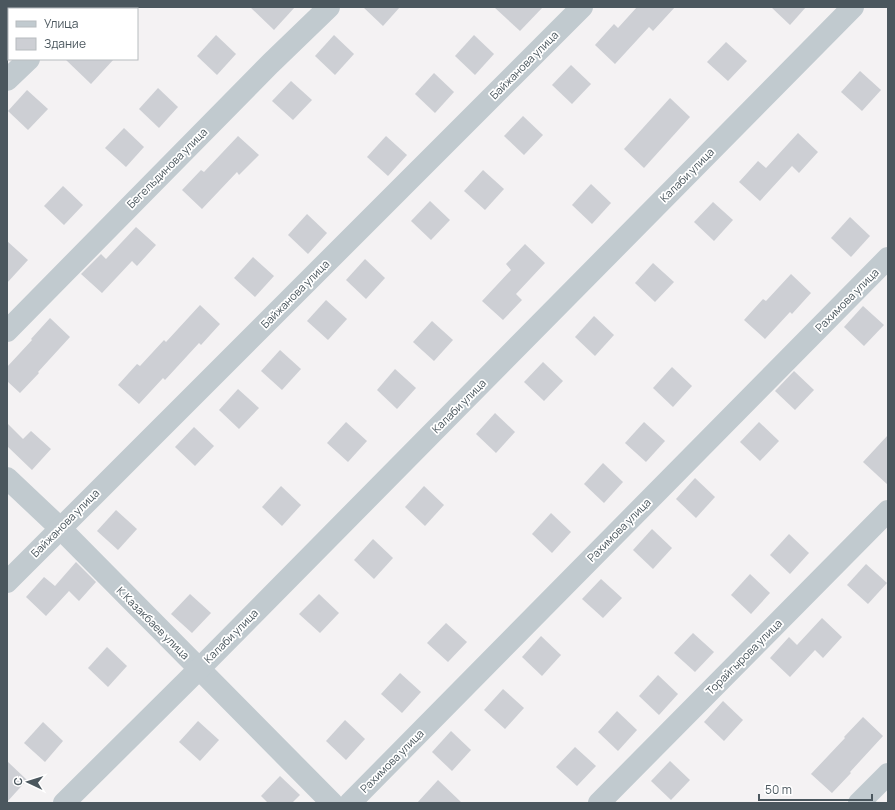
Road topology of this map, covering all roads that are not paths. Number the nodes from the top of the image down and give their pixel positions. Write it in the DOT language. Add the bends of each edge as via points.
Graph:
graph roads {
  1 [pos="329,7"];
  2 [pos="582,7"];
  3 [pos="853,7"];
  4 [pos="28,60"];
  5 [pos="7,80"];
  6 [pos="888,258"];
  7 [pos="7,331"];
  8 [pos="7,478"];
  9 [pos="888,511"];
  10 [pos="60,528"];
  11 [pos="7,582"];
  12 [pos="199,669"];
  13 [pos="888,774"];
  14 [pos="64,803"];
  15 [pos="332,803"];
  16 [pos="350,803"];
  17 [pos="599,803"];
  18 [pos="859,803"];
  1 -- 7 [label="street, Бегельдинова улица"];
  2 -- 10 [label="street, Байжанова улица"];
  3 -- 12 [label="street, Калаби улица"];
  4 -- 5 [label="street"];
  6 -- 16 [label="street, Рахимова улица"];
  8 -- 10 [label="street, К.Казакбаев улица"];
  9 -- 17 [label="street, Торайгырова улица"];
  10 -- 11 [label="street, Байжанова улица"];
  10 -- 12 [label="street, К.Казакбаев улица"];
  12 -- 14 [label="street, Калаби улица"];
  12 -- 15 [label="street, К.Казакбаев улица"];
  13 -- 18 [label="street"];
}
